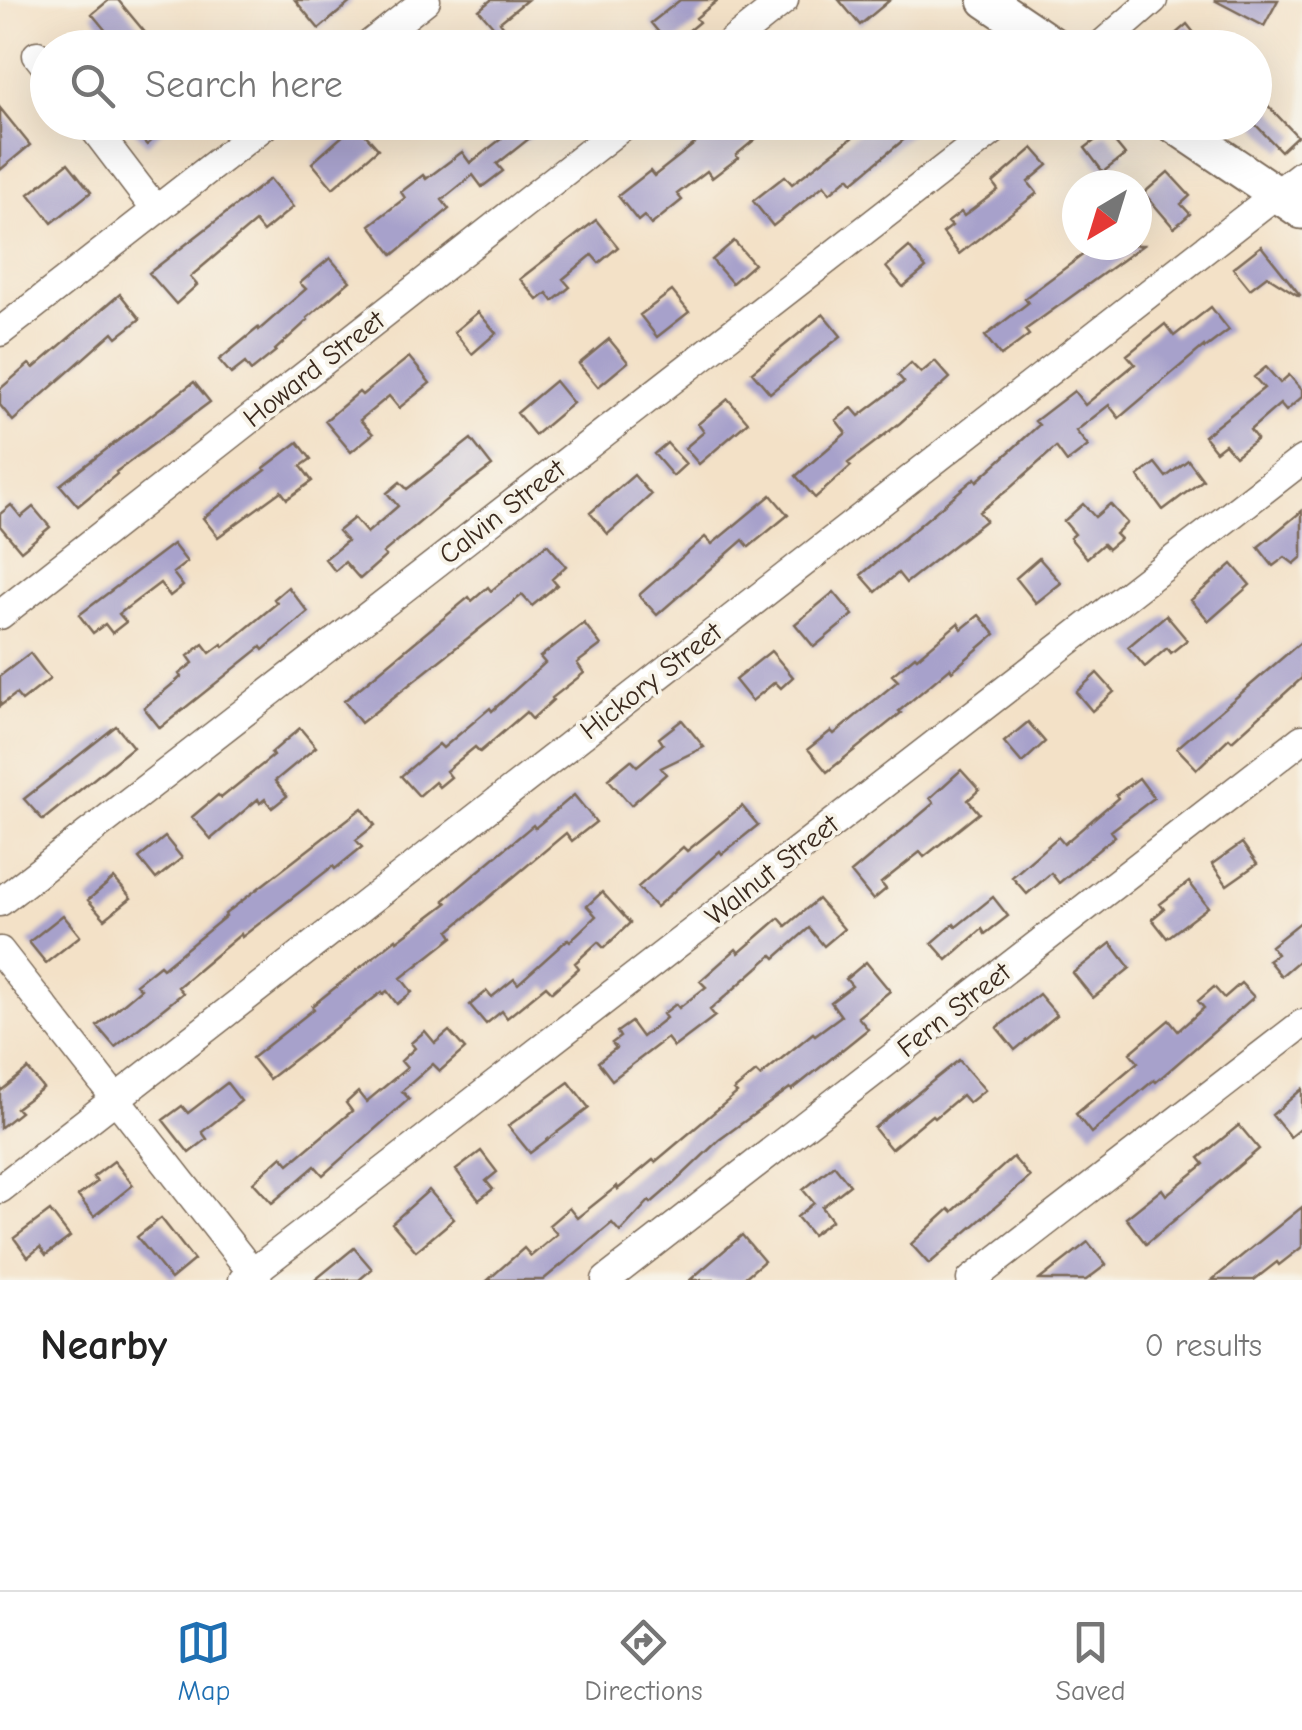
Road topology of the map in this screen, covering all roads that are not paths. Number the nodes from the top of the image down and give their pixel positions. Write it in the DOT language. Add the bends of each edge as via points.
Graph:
graph roads {
  1 [pos="426,0"];
  2 [pos="784,0"];
  3 [pos="986,0"];
  4 [pos="1153,0"];
  5 [pos="388,30"];
  6 [pos="746,30"];
  7 [pos="1030,30"];
  8 [pos="1119,30"];
  9 [pos="103,140"];
  10 [pos="246,140"];
  11 [pos="605,140"];
  12 [pos="981,140"];
  13 [pos="1201,140"];
  14 [pos="1294,193"];
  15 [pos="156,210"];
  16 [pos="0,332"];
  17 [pos="1302,460"];
  18 [pos="0,615"];
  19 [pos="1302,739"];
  20 [pos="0,902"];
  21 [pos="0,952"];
  22 [pos="1302,1024"];
  23 [pos="115,1098"];
  24 [pos="0,1190"];
  25 [pos="251,1278"];
  26 [pos="606,1280"];
  27 [pos="971,1280"];
  1 -- 5 [label="street"];
  2 -- 6 [label="street"];
  3 -- 7 [label="main road"];
  4 -- 8 [label="street"];
  9 -- 15 [label="street"];
  10 -- 15 [label="street"];
  11 -- 18 [label="street, Howard Street"];
  12 -- 20 [label="street, Calvin Street"];
  13 -- 14 [label="main road"];
  14 -- 23 [label="street, Hickory Street"];
  15 -- 16 [label="street"];
  17 -- 25 [label="street, Walnut Street"];
  19 -- 26 [label="street, Fern Street"];
  21 -- 23 [label="street"];
  22 -- 27 [label="street"];
  23 -- 24 [label="street, Hickory Street"];
  23 -- 25 [label="street"];
}
